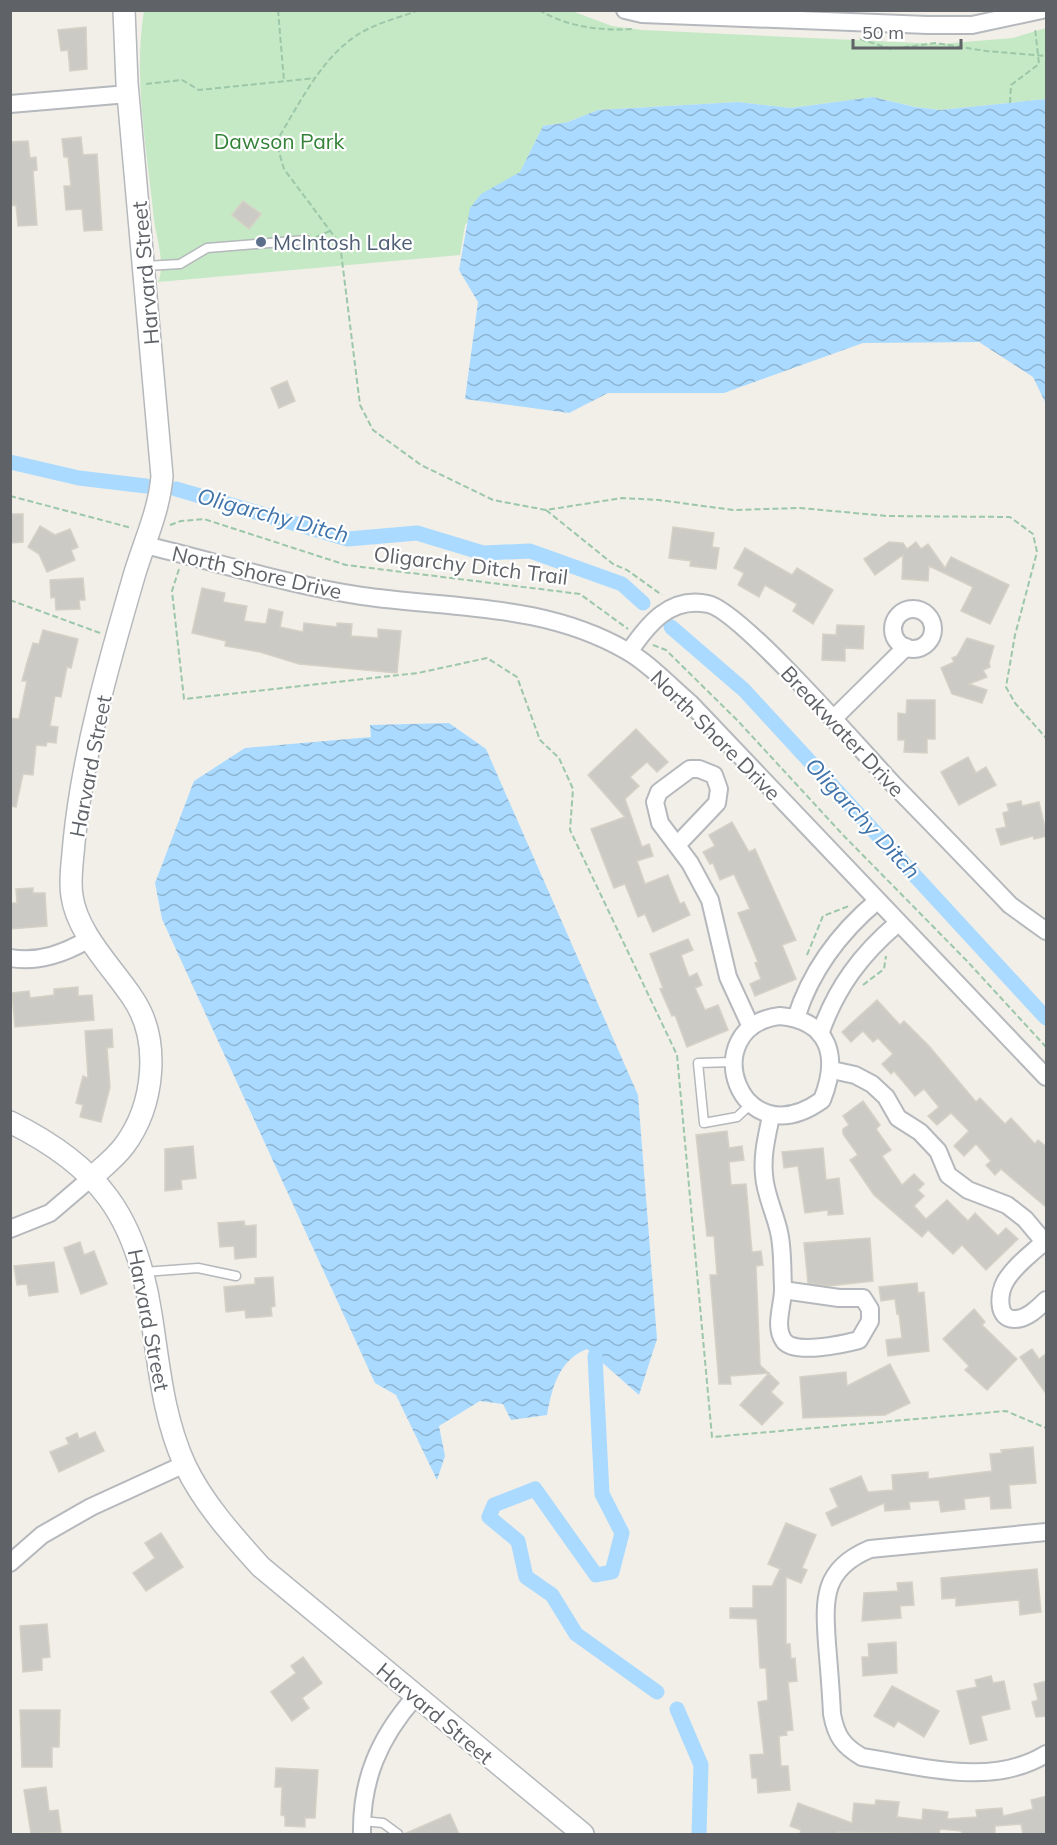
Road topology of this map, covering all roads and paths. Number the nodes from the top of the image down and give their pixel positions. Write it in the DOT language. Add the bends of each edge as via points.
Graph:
graph roads {
  1 [pos="124,10"];
  2 [pos="278,10"];
  3 [pos="419,10"];
  4 [pos="539,10"];
  5 [pos="625,10"];
  6 [pos="1042,10"];
  7 [pos="1025,13"];
  8 [pos="792,15"];
  9 [pos="634,29"];
  10 [pos="851,36"];
  11 [pos="1037,54"];
  12 [pos="1047,56"];
  13 [pos="316,78"];
  14 [pos="284,81"];
  15 [pos="135,89"];
  16 [pos="1010,103"];
  17 [pos="10,104"];
  18 [pos="330,231"];
  19 [pos="306,240"];
  20 [pos="144,266"];
  21 [pos="10,496"];
  22 [pos="546,510"];
  23 [pos="165,527"];
  24 [pos="141,537"];
  25 [pos="184,555"];
  26 [pos="10,600"];
  27 [pos="654,602"];
  28 [pos="632,629"];
  29 [pos="117,639"];
  30 [pos="906,647"];
  31 [pos="629,652"];
  32 [pos="833,719"];
  33 [pos="1047,738"];
  34 [pos="678,844"];
  35 [pos="877,901"];
  36 [pos="898,923"];
  37 [pos="1047,932"];
  38 [pos="89,939"];
  39 [pos="10,957"];
  40 [pos="796,1018"];
  41 [pos="751,1027"];
  42 [pos="820,1034"];
  43 [pos="1047,1047"];
  44 [pos="734,1062"];
  45 [pos="832,1070"];
  46 [pos="1047,1077"];
  47 [pos="751,1104"];
  48 [pos="771,1116"];
  49 [pos="10,1122"];
  50 [pos="91,1178"];
  51 [pos="10,1229"];
  52 [pos="1045,1243"];
  53 [pos="144,1272"];
  54 [pos="236,1276"];
  55 [pos="783,1290"];
  56 [pos="1047,1300"];
  57 [pos="1047,1428"];
  58 [pos="185,1464"];
  59 [pos="1047,1532"];
  60 [pos="10,1563"];
  61 [pos="415,1697"];
  62 [pos="1047,1754"];
  63 [pos="362,1828"];
  64 [pos="398,1834"];
  65 [pos="583,1834"];
  1 -- 15 [label="street, Harvard Street"];
  2 -- 14 [label="path"];
  3 -- 13 [label="path" via="351,39"];
  4 -- 9 [label="path" via="554,19 604,30"];
  5 -- 8 [label="street" via="642,14"];
  6 -- 7 [label="street"];
  7 -- 8 [label="street" via="972,25"];
  7 -- 11 [label="path" via="1036,30"];
  10 -- 11 [label="path" via="891,49 936,43"];
  11 -- 12 [label="path"];
  11 -- 16 [label="path" via="1039,64 1011,85"];
  13 -- 14 [label="path"];
  13 -- 18 [label="path" via="276,141 284,169"];
  14 -- 15 [label="path" via="199,90 182,80"];
  15 -- 17 [label="street"];
  15 -- 20 [label="street, Harvard Street"];
  18 -- 19 [label="path"];
  18 -- 22 [label="path" via="340,244 360,405 373,430 421,465 493,500"];
  19 -- 20 [label="lane" via="207,248 180,264"];
  20 -- 24 [label="street, Harvard Street" via="162,476 152,528"];
  21 -- 24 [label="path"];
  22 -- 27 [label="path" via="613,564 664,596"];
  22 -- 33 [label="path" via="622,498 733,510 800,508 887,516 1010,517 1034,534 1037,552 1005,687"];
  23 -- 28 [label="path, Oligarchy Ditch Trail" via="204,519 346,565 580,594"];
  24 -- 25 [label="street, North Shore Drive"];
  24 -- 29 [label="street, Harvard Street"];
  25 -- 31 [label="street, North Shore Drive" via="362,596 533,614 595,634"];
  25 -- 57 [label="path" via="172,591 184,699 418,673 487,658 516,676 540,740 559,758 573,789 570,830 676,1056 712,1437 1006,1411"];
  26 -- 29 [label="path"];
  28 -- 31 [label="street, Breakwater Drive"];
  28 -- 32 [label="street, Breakwater Drive" via="687,602 710,604 727,612"];
  28 -- 43 [label="path, Oligarchy Ditch Trail" via="666,650 738,721"];
  29 -- 38 [label="street, Harvard Street" via="78,804 72,897"];
  30 -- 32 [label="street"];
  31 -- 35 [label="street, North Shore Drive" via="690,703"];
  32 -- 37 [label="street, Breakwater Drive" via="1010,905"];
  34 -- 34 [label="street" via="660,823 655,801 659,792 683,774 699,769 714,775 719,789 717,803"];
  34 -- 41 [label="street" via="710,900 728,977"];
  35 -- 36 [label="street, North Shore Drive"];
  35 -- 40 [label="street" via="853,921 827,952 811,979"];
  36 -- 42 [label="street" via="848,973"];
  36 -- 46 [label="street, North Shore Drive"];
  38 -- 39 [label="street" via="46,958"];
  38 -- 50 [label="street, Harvard Street" via="134,999 148,1037 151,1069 147,1100 139,1121 123,1148"];
  40 -- 41 [label="street" via="770,1017"];
  40 -- 42 [label="street" via="813,1025"];
  41 -- 44 [label="street"];
  42 -- 45 [label="street" via="828,1047"];
  44 -- 47 [label="street" via="734,1080"];
  44 -- 47 [label="lane" via="698,1063 704,1123 737,1117"];
  45 -- 48 [label="street" via="822,1100 797,1115"];
  45 -- 52 [label="street" via="872,1084 886,1097 898,1118 920,1132 938,1151 948,1175 968,1190 1007,1205"];
  47 -- 48 [label="street"];
  48 -- 55 [label="street" via="764,1146 764,1177 780,1234"];
  49 -- 50 [label="street" via="40,1137"];
  50 -- 51 [label="street" via="50,1213"];
  50 -- 53 [label="street, Harvard Street" via="114,1203 132,1234"];
  52 -- 56 [label="street" via="1014,1270 1005,1283 1000,1304 1003,1314 1016,1319 1027,1316"];
  53 -- 54 [label="lane" via="198,1268"];
  53 -- 58 [label="street, Harvard Street" via="167,1412"];
  55 -- 55 [label="street" via="780,1332 792,1346 828,1347 860,1340 867,1329 870,1309 863,1298"];
  58 -- 60 [label="street" via="91,1507 42,1535"];
  58 -- 61 [label="street, Harvard Street" via="227,1529 261,1567"];
  59 -- 62 [label="street" via="870,1549 838,1569 824,1604 832,1714 835,1731 847,1748 862,1757 969,1773 1009,1770"];
  61 -- 63 [label="street" via="380,1744 369,1771"];
  61 -- 65 [label="street, Harvard Street"];
  63 -- 64 [label="lane" via="383,1823"];
}
